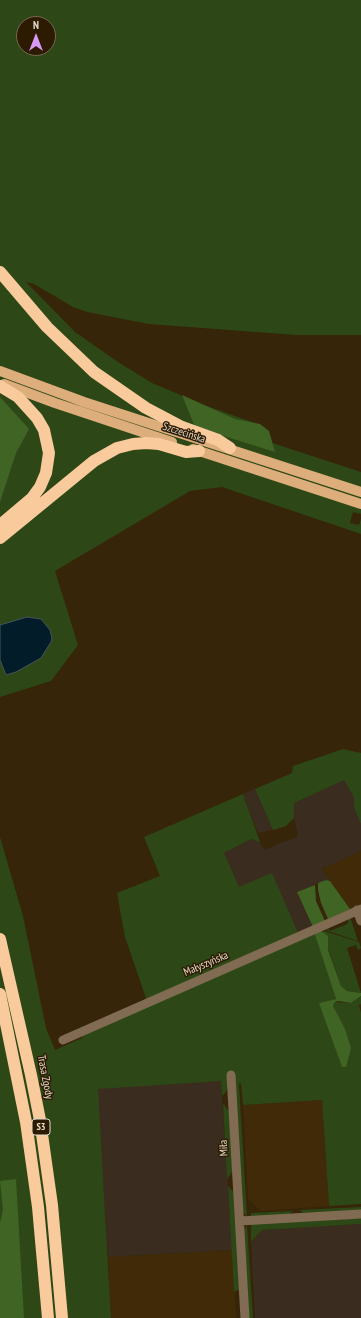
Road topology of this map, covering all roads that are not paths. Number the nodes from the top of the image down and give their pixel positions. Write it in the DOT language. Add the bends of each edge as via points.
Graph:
graph roads {
  1 [pos="0,272"];
  2 [pos="0,371"];
  3 [pos="0,382"];
  4 [pos="0,386"];
  5 [pos="230,448"];
  6 [pos="199,451"];
  7 [pos="361,492"];
  8 [pos="361,504"];
  9 [pos="0,525"];
  10 [pos="0,538"];
  11 [pos="359,909"];
  12 [pos="361,921"];
  13 [pos="0,939"];
  14 [pos="0,994"];
  15 [pos="63,1040"];
  16 [pos="232,1075"];
  17 [pos="361,1214"];
  18 [pos="240,1221"];
  19 [pos="48,1318"];
  20 [pos="62,1318"];
  21 [pos="245,1318"];
  1 -- 5 [label="highway" via="47,327 94,372 146,408 182,427 218,440"];
  2 -- 5 [label="main road, Szczecińska" via="84,402"];
  3 -- 6 [label="main road, Szczecińska" via="55,404"];
  4 -- 9 [label="highway" via="18,397 37,418 44,430 49,453 46,473 40,487 32,498"];
  5 -- 7 [label="main road, Szczecińska"];
  6 -- 8 [label="main road, Szczecińska"];
  6 -- 10 [label="highway" via="186,452 146,443 117,448 94,461"];
  11 -- 12 [label="street, Małyszyńska"];
  11 -- 15 [label="street, Małyszyńska"];
  13 -- 20 [label="highway, Trasa Zgody / S3" via="40,1120 52,1205"];
  14 -- 19 [label="highway, S3" via="26,1122 38,1208"];
  16 -- 18 [label="street, Miła"];
  17 -- 18 [label="street"];
  18 -- 21 [label="street, Miła"];
}
